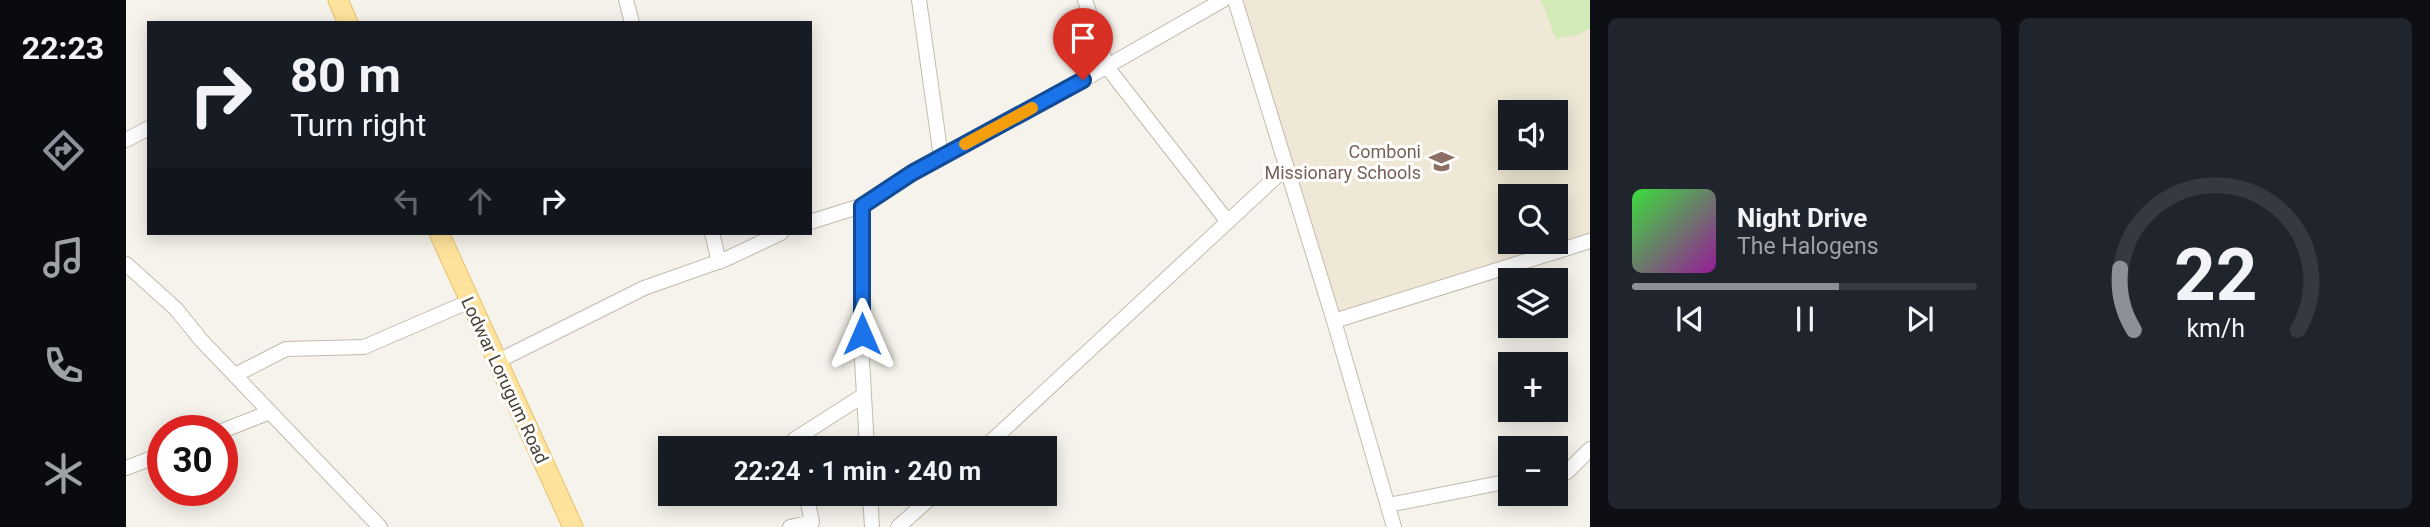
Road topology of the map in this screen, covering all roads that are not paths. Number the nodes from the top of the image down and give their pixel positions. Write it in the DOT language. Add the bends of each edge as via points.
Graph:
graph roads {
  1 [pos="338,0"];
  2 [pos="626,0"];
  3 [pos="919,0"];
  4 [pos="1085,0"];
  5 [pos="1223,0"];
  6 [pos="1235,0"];
  7 [pos="346,21"];
  8 [pos="631,21"];
  9 [pos="1107,67"];
  10 [pos="147,129"];
  11 [pos="126,140"];
  12 [pos="941,157"];
  13 [pos="1289,171"];
  14 [pos="862,206"];
  15 [pos="812,221"];
  16 [pos="1228,222"];
  17 [pos="440,235"];
  18 [pos="712,235"];
  19 [pos="777,235"];
  20 [pos="1590,241"];
  21 [pos="719,262"];
  22 [pos="129,271"];
  23 [pos="468,302"];
  24 [pos="1334,321"];
  25 [pos="496,362"];
  26 [pos="235,375"];
  27 [pos="864,395"];
  28 [pos="270,412"];
  29 [pos="238,425"];
  30 [pos="800,436"];
  31 [pos="866,436"];
  32 [pos="997,436"];
  33 [pos="1590,449"];
  34 [pos="147,460"];
  35 [pos="126,468"];
  36 [pos="1568,471"];
  37 [pos="1498,483"];
  38 [pos="1388,505"];
  39 [pos="809,506"];
  40 [pos="871,506"];
  41 [pos="922,506"];
  42 [pos="380,527"];
  43 [pos="573,527"];
  44 [pos="790,527"];
  45 [pos="872,527"];
  46 [pos="898,527"];
  47 [pos="1394,527"];
  1 -- 7 [label="main road"];
  2 -- 8 [label="street"];
  3 -- 12 [label="street"];
  4 -- 9 [label="street"];
  5 -- 9 [label="street"];
  6 -- 13 [label="street"];
  9 -- 12 [label="street"];
  9 -- 16 [label="street"];
  10 -- 11 [label="street"];
  12 -- 14 [label="street"];
  13 -- 16 [label="street"];
  13 -- 24 [label="street"];
  14 -- 15 [label="street"];
  14 -- 27 [label="street"];
  16 -- 32 [label="street"];
  17 -- 23 [label="main road, Lodwar Lorugum Road"];
  18 -- 21 [label="street"];
  19 -- 21 [label="street"];
  20 -- 24 [label="street"];
  21 -- 25 [label="street" via="644,288"];
  22 -- 26 [label="street" via="176,309"];
  23 -- 25 [label="main road, Lodwar Lorugum Road"];
  23 -- 26 [label="street" via="364,347 286,349"];
  24 -- 38 [label="street"];
  25 -- 43 [label="main road, Lodwar Lorugum Road"];
  26 -- 28 [label="street"];
  27 -- 30 [label="street"];
  27 -- 31 [label="street"];
  28 -- 29 [label="street"];
  28 -- 42 [label="street"];
  33 -- 36 [label="street"];
  34 -- 35 [label="street"];
  37 -- 38 [label="street"];
  38 -- 47 [label="street"];
  39 -- 44 [label="street" via="812,522"];
  40 -- 45 [label="street"];
  41 -- 46 [label="street"];
}
